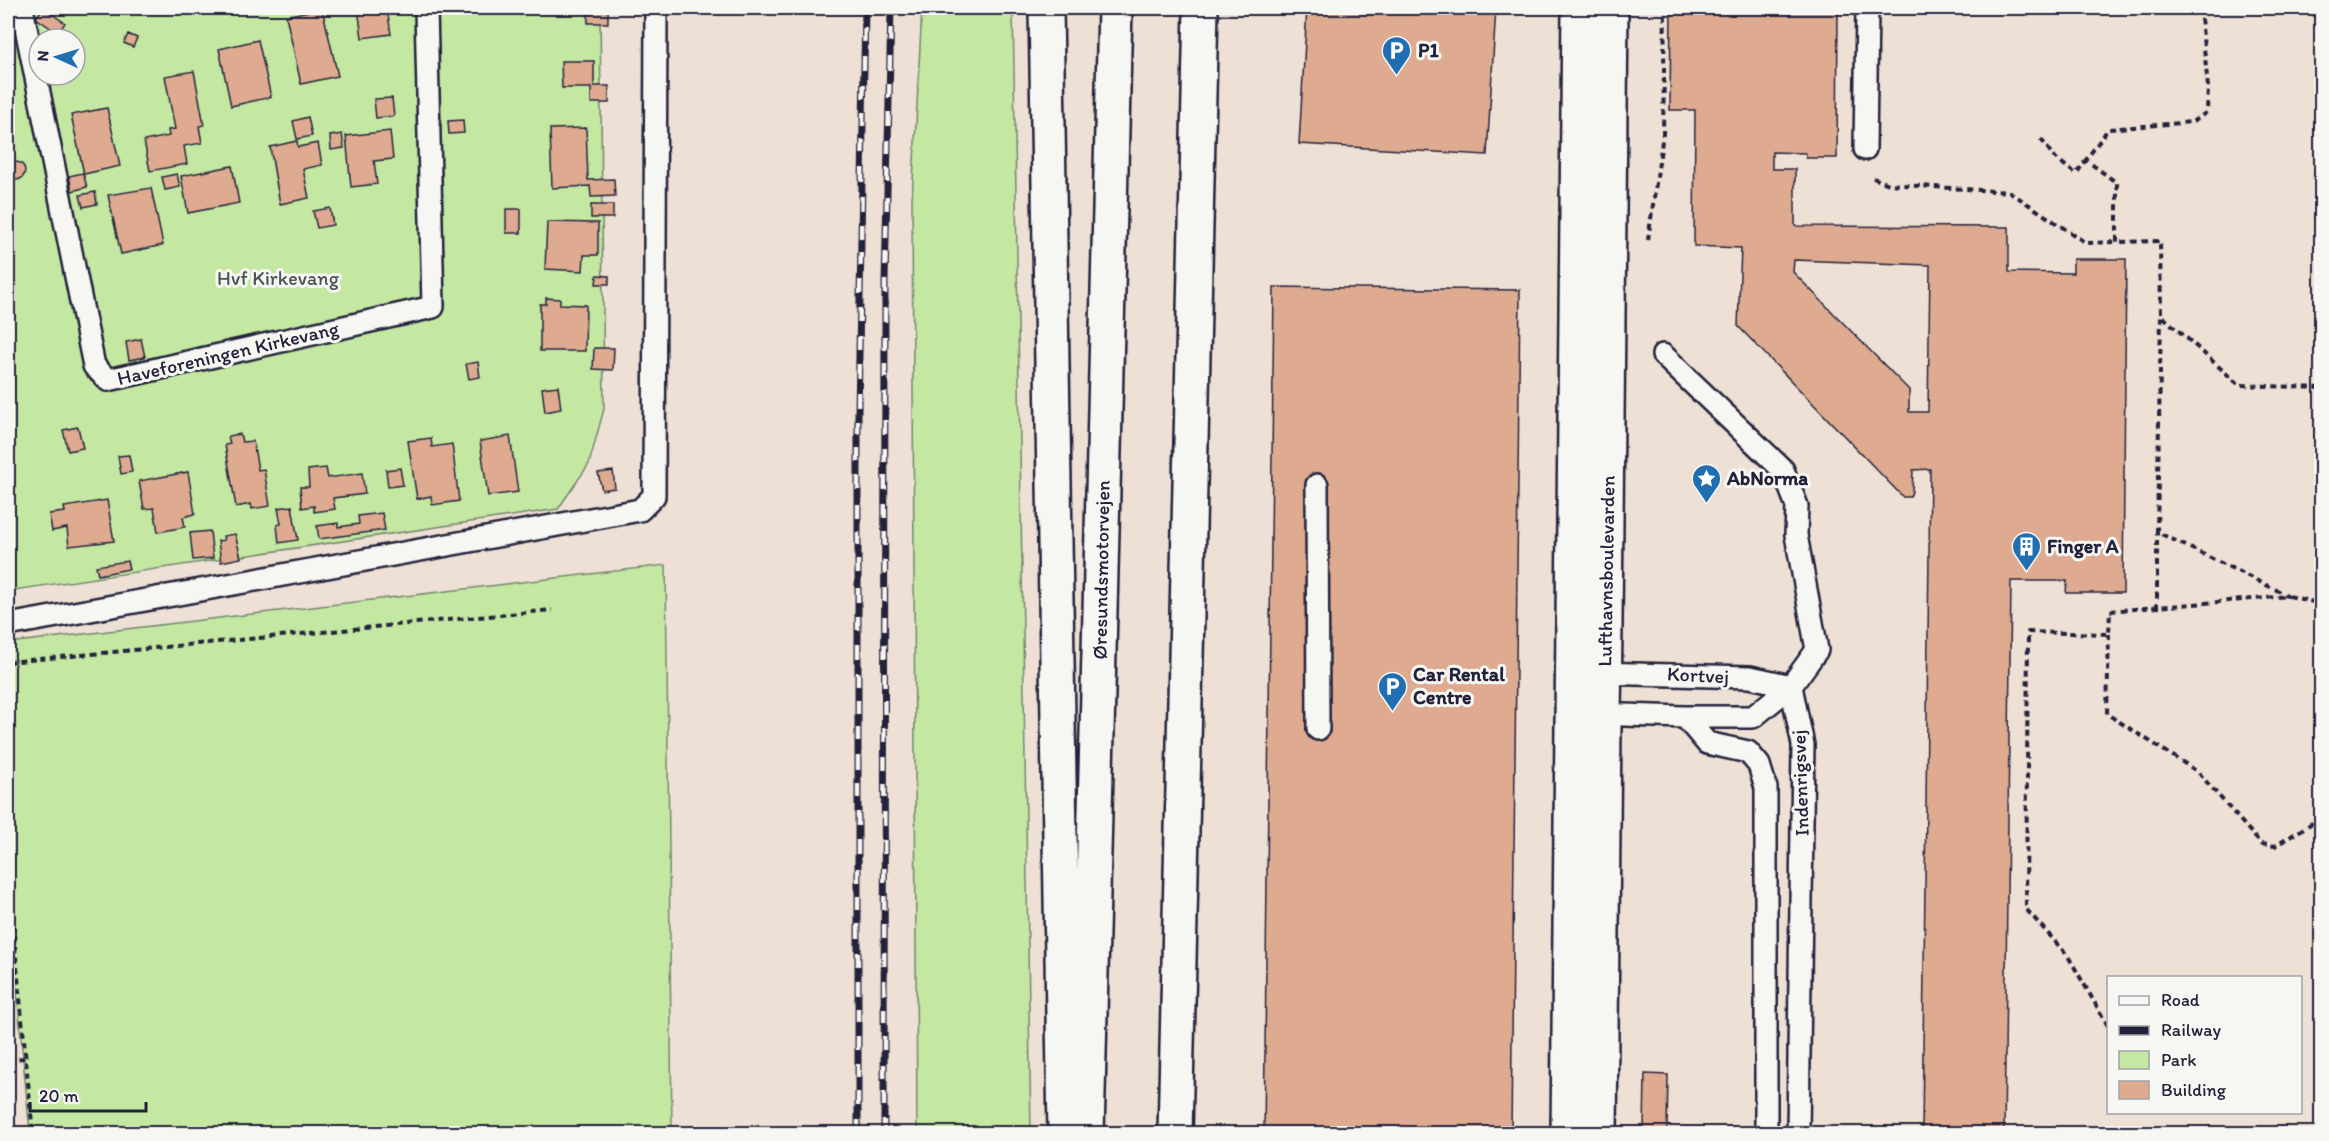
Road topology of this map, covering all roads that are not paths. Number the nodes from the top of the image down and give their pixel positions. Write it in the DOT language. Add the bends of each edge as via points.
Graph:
graph roads {
  1 [pos="22,8"];
  2 [pos="426,8"];
  3 [pos="656,8"];
  4 [pos="1046,8"];
  5 [pos="1115,8"];
  6 [pos="1201,8"];
  7 [pos="1579,8"];
  8 [pos="1611,8"];
  9 [pos="1867,8"];
  10 [pos="1865,149"];
  11 [pos="1663,355"];
  12 [pos="1317,485"];
  13 [pos="8,625"];
  14 [pos="1572,673"];
  15 [pos="1604,673"];
  16 [pos="1791,686"];
  17 [pos="1571,714"];
  18 [pos="1605,714"];
  19 [pos="1685,717"];
  20 [pos="1318,729"];
  21 [pos="1065,1134"];
  22 [pos="1087,1134"];
  23 [pos="1175,1134"];
  24 [pos="1568,1134"];
  25 [pos="1600,1134"];
  26 [pos="1766,1134"];
  27 [pos="1798,1134"];
  1 -- 2 [label="lane, Haveforeningen Kirkevang" via="94,366 108,380 433,307"];
  3 -- 13 [label="lane" via="654,496 640,510"];
  4 -- 21 [label="main road"];
  5 -- 22 [label="main road, Øresundsmotorvejen"];
  6 -- 23 [label="main road"];
  7 -- 14 [label="main road, Lufthavnsboulevarden"];
  8 -- 15 [label="main road, Lufthavnsboulevarden"];
  9 -- 10 [label="lane"];
  11 -- 16 [label="lane" via="1783,470 1797,506 1796,535 1817,650"];
  12 -- 20 [label="lane"];
  14 -- 15 [label="lane, Kortvej"];
  14 -- 17 [label="main road, Lufthavnsboulevarden"];
  15 -- 16 [label="lane, Kortvej" via="1750,677"];
  15 -- 18 [label="main road, Lufthavnsboulevarden"];
  16 -- 19 [label="lane" via="1753,717"];
  16 -- 27 [label="lane, Indenrigsvej" via="1803,745"];
  17 -- 18 [label="lane"];
  17 -- 24 [label="main road, Lufthavnsboulevarden"];
  18 -- 19 [label="lane"];
  18 -- 25 [label="main road, Lufthavnsboulevarden"];
  19 -- 26 [label="lane, Indenrigsvej" via="1707,743 1748,752 1759,765 1766,788"];
}
